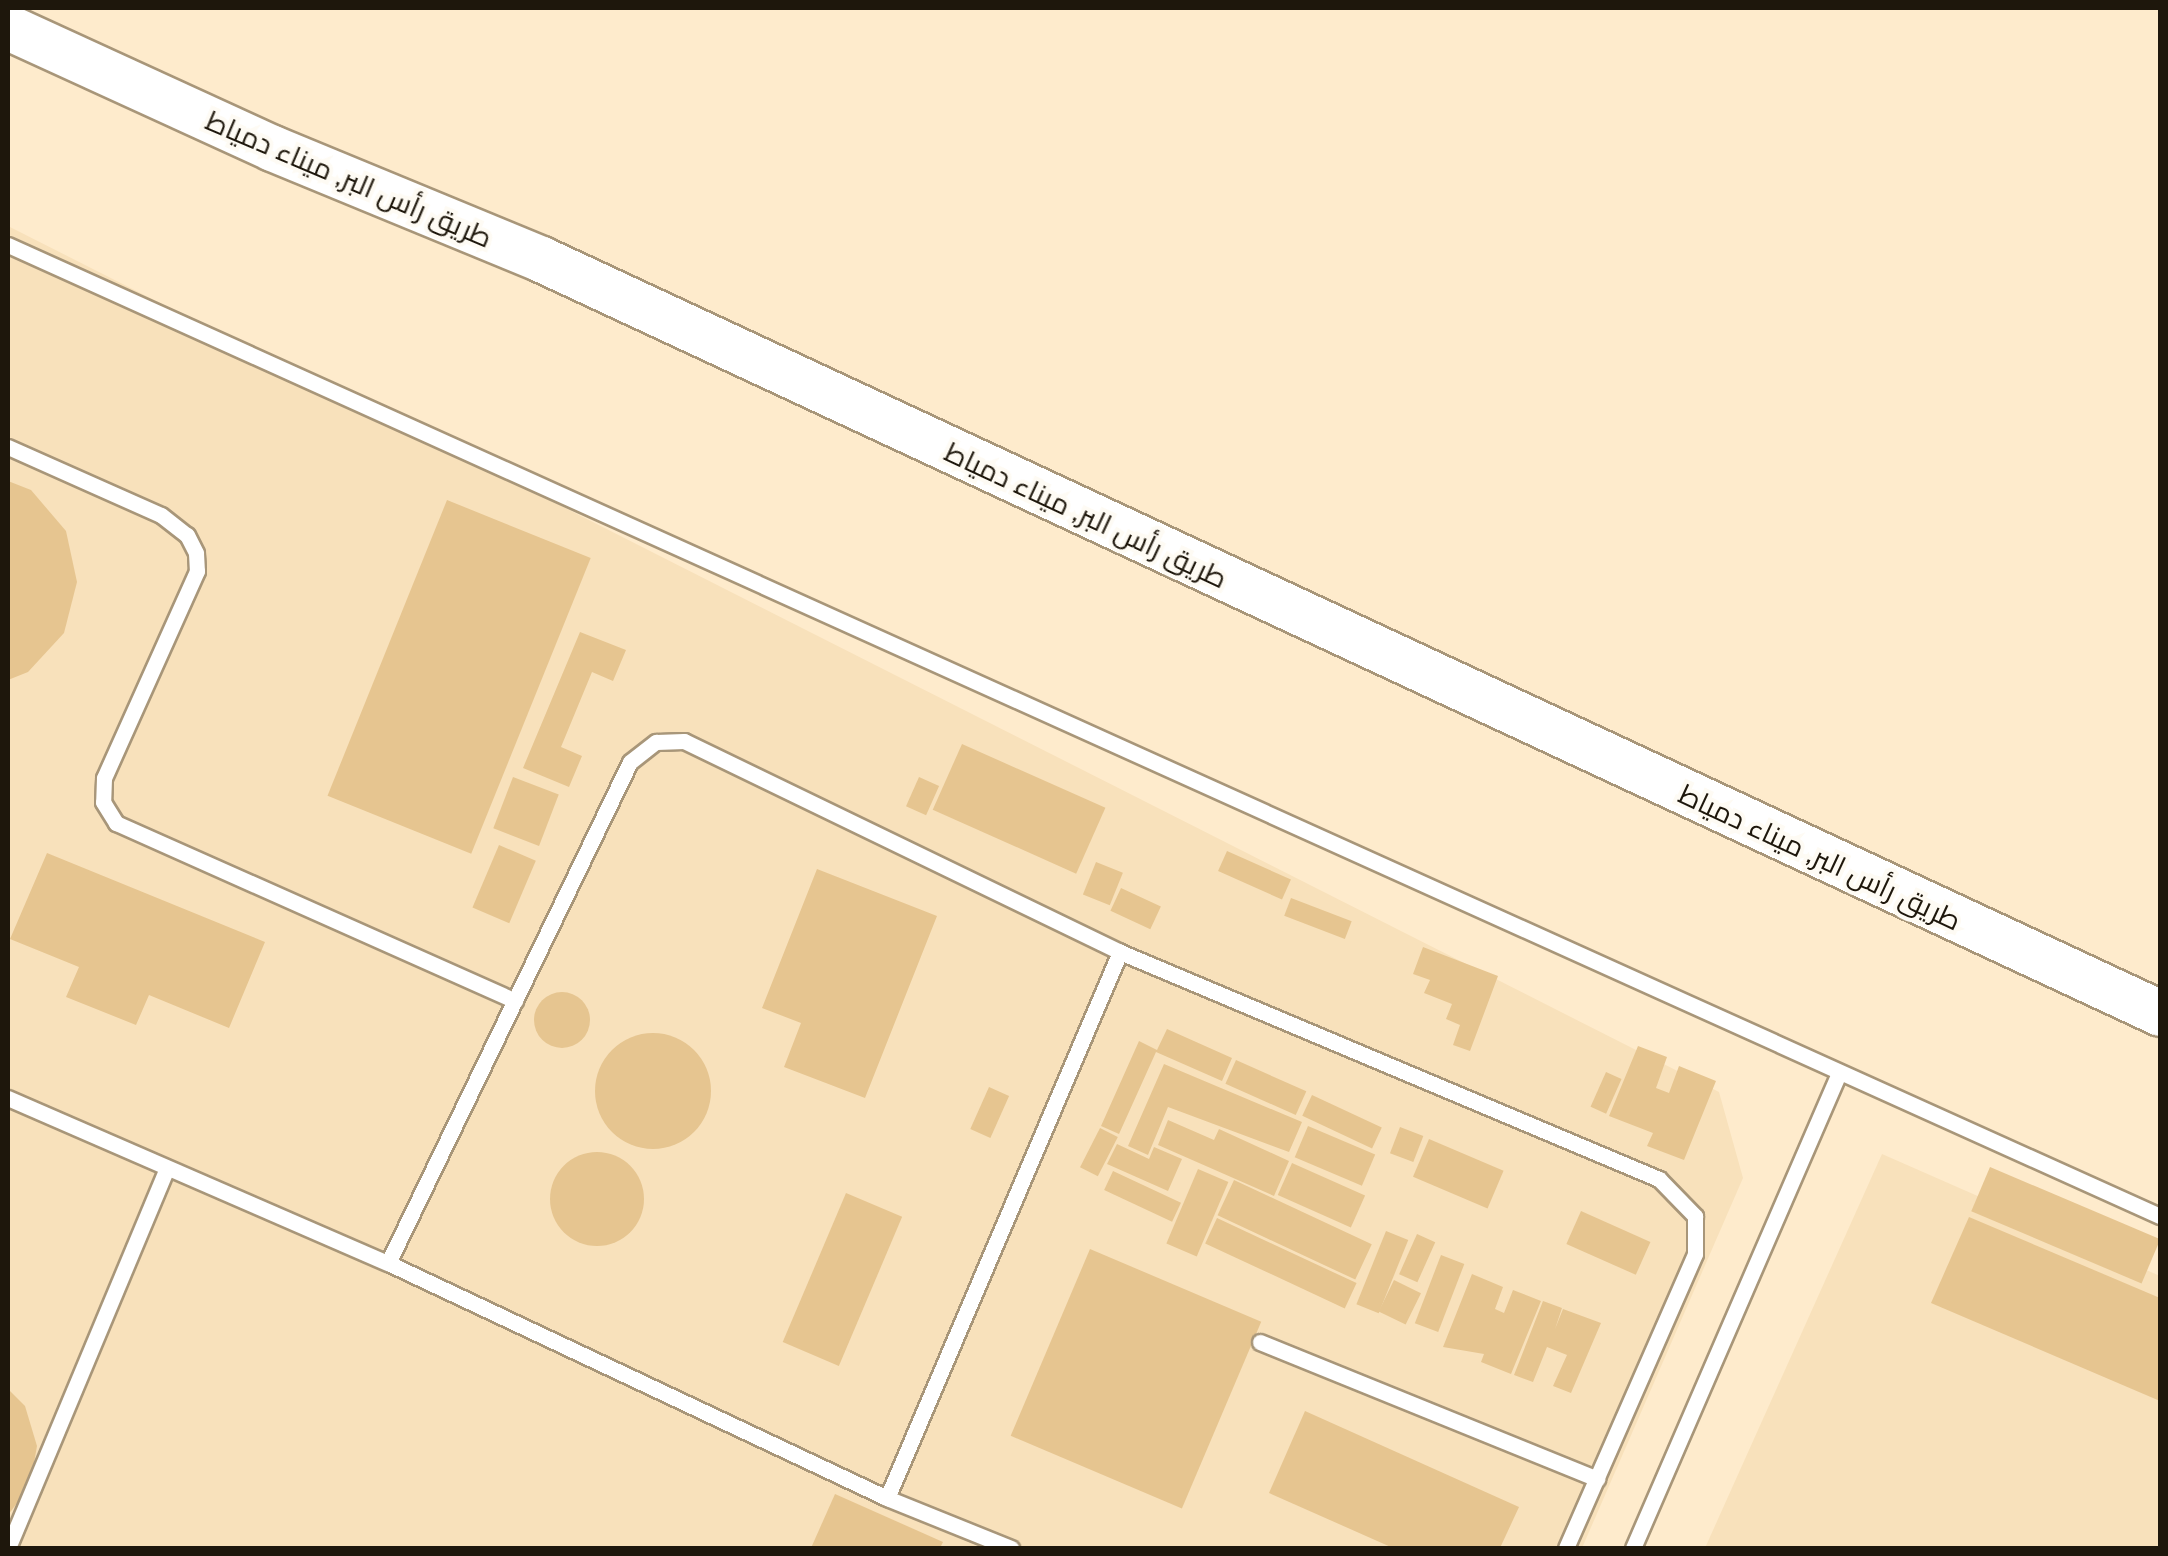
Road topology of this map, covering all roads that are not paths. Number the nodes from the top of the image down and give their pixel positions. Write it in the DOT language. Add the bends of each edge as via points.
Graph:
graph roads {
  1 [pos="8,27"];
  2 [pos="8,244"];
  3 [pos="8,447"];
  4 [pos="1120,952"];
  5 [pos="515,1000"];
  6 [pos="2160,1013"];
  7 [pos="1839,1073"];
  8 [pos="8,1098"];
  9 [pos="166,1170"];
  10 [pos="2160,1216"];
  11 [pos="388,1263"];
  12 [pos="1260,1342"];
  13 [pos="1597,1478"];
  14 [pos="887,1498"];
  15 [pos="976,1541"];
  16 [pos="8,1548"];
  17 [pos="1012,1548"];
  18 [pos="1566,1548"];
  19 [pos="1634,1548"];
  1 -- 6 [label="street, طريق رأس البر, ميناء دمياط" via="272,148 541,259"];
  2 -- 7 [label="lane"];
  3 -- 5 [label="lane" via="160,515 187,535 196,552 197,571 104,778 103,802 116,824"];
  4 -- 5 [label="lane" via="684,740 656,742 630,762"];
  4 -- 13 [label="lane" via="1658,1179 1695,1216 1696,1254"];
  4 -- 14 [label="lane"];
  5 -- 11 [label="lane"];
  7 -- 10 [label="lane"];
  7 -- 19 [label="lane"];
  8 -- 9 [label="lane"];
  9 -- 11 [label="lane"];
  9 -- 16 [label="lane"];
  11 -- 14 [label="lane"];
  12 -- 13 [label="lane"];
  13 -- 18 [label="lane"];
  14 -- 15 [label="lane"];
  15 -- 17 [label="lane"];
}
